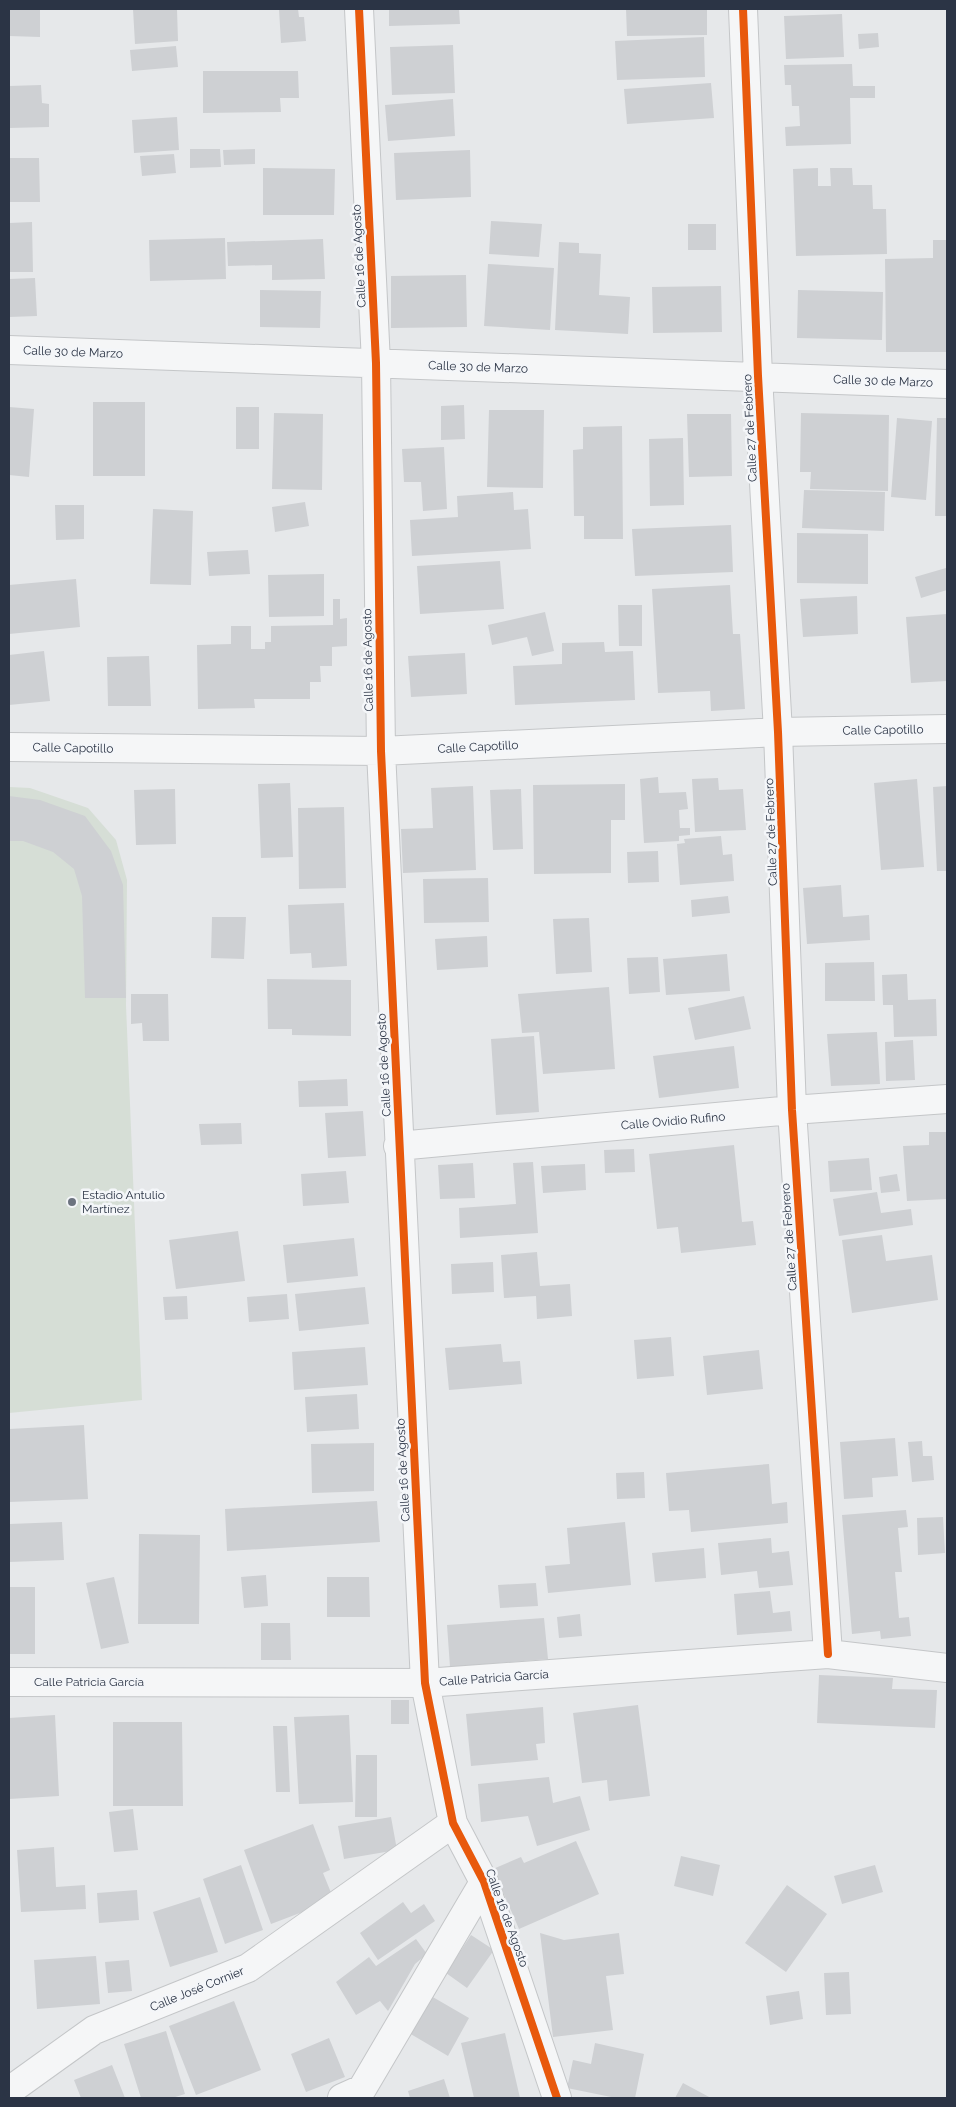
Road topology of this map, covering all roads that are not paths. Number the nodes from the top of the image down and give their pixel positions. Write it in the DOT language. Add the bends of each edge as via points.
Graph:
graph roads {
  1 [pos="359,9"];
  2 [pos="743,9"];
  3 [pos="9,350"];
  4 [pos="376,363"];
  5 [pos="758,376"];
  6 [pos="947,384"];
  7 [pos="947,729"];
  8 [pos="778,732"];
  9 [pos="9,747"];
  10 [pos="381,751"];
  11 [pos="947,1099"];
  12 [pos="792,1110"];
  13 [pos="398,1146"];
  14 [pos="828,1654"];
  15 [pos="947,1668"];
  16 [pos="9,1682"];
  17 [pos="425,1683"];
  18 [pos="453,1823"];
  19 [pos="484,1882"];
  20 [pos="9,2091"];
  21 [pos="342,2098"];
  22 [pos="557,2098"];
  1 -- 4 [label="street, Calle 16 de Agosto"];
  2 -- 5 [label="street, Calle 27 de Febrero"];
  3 -- 4 [label="street, Calle 30 de Marzo"];
  4 -- 5 [label="street, Calle 30 de Marzo"];
  4 -- 10 [label="street, Calle 16 de Agosto"];
  5 -- 6 [label="street, Calle 30 de Marzo"];
  5 -- 8 [label="street, Calle 27 de Febrero"];
  7 -- 8 [label="street, Calle Capotillo"];
  8 -- 10 [label="street, Calle Capotillo"];
  8 -- 12 [label="street, Calle 27 de Febrero"];
  9 -- 10 [label="street, Calle Capotillo"];
  10 -- 13 [label="street, Calle 16 de Agosto"];
  11 -- 12 [label="street, Calle Ovidio Rufino"];
  12 -- 13 [label="street, Calle Ovidio Rufino"];
  12 -- 14 [label="street, Calle 27 de Febrero"];
  13 -- 17 [label="street, Calle 16 de Agosto"];
  14 -- 15 [label="street, Calle Patricia García"];
  14 -- 17 [label="street, Calle Patricia García"];
  16 -- 17 [label="street, Calle Patricia García"];
  17 -- 18 [label="street, Calle 16 de Agosto"];
  18 -- 19 [label="street, Calle 16 de Agosto"];
  18 -- 20 [label="street, Calle José Cornier" via="248,1968 94,2030"];
  19 -- 21 [label="street" via="362,2089"];
  19 -- 22 [label="street, Calle 16 de Agosto"];
}
